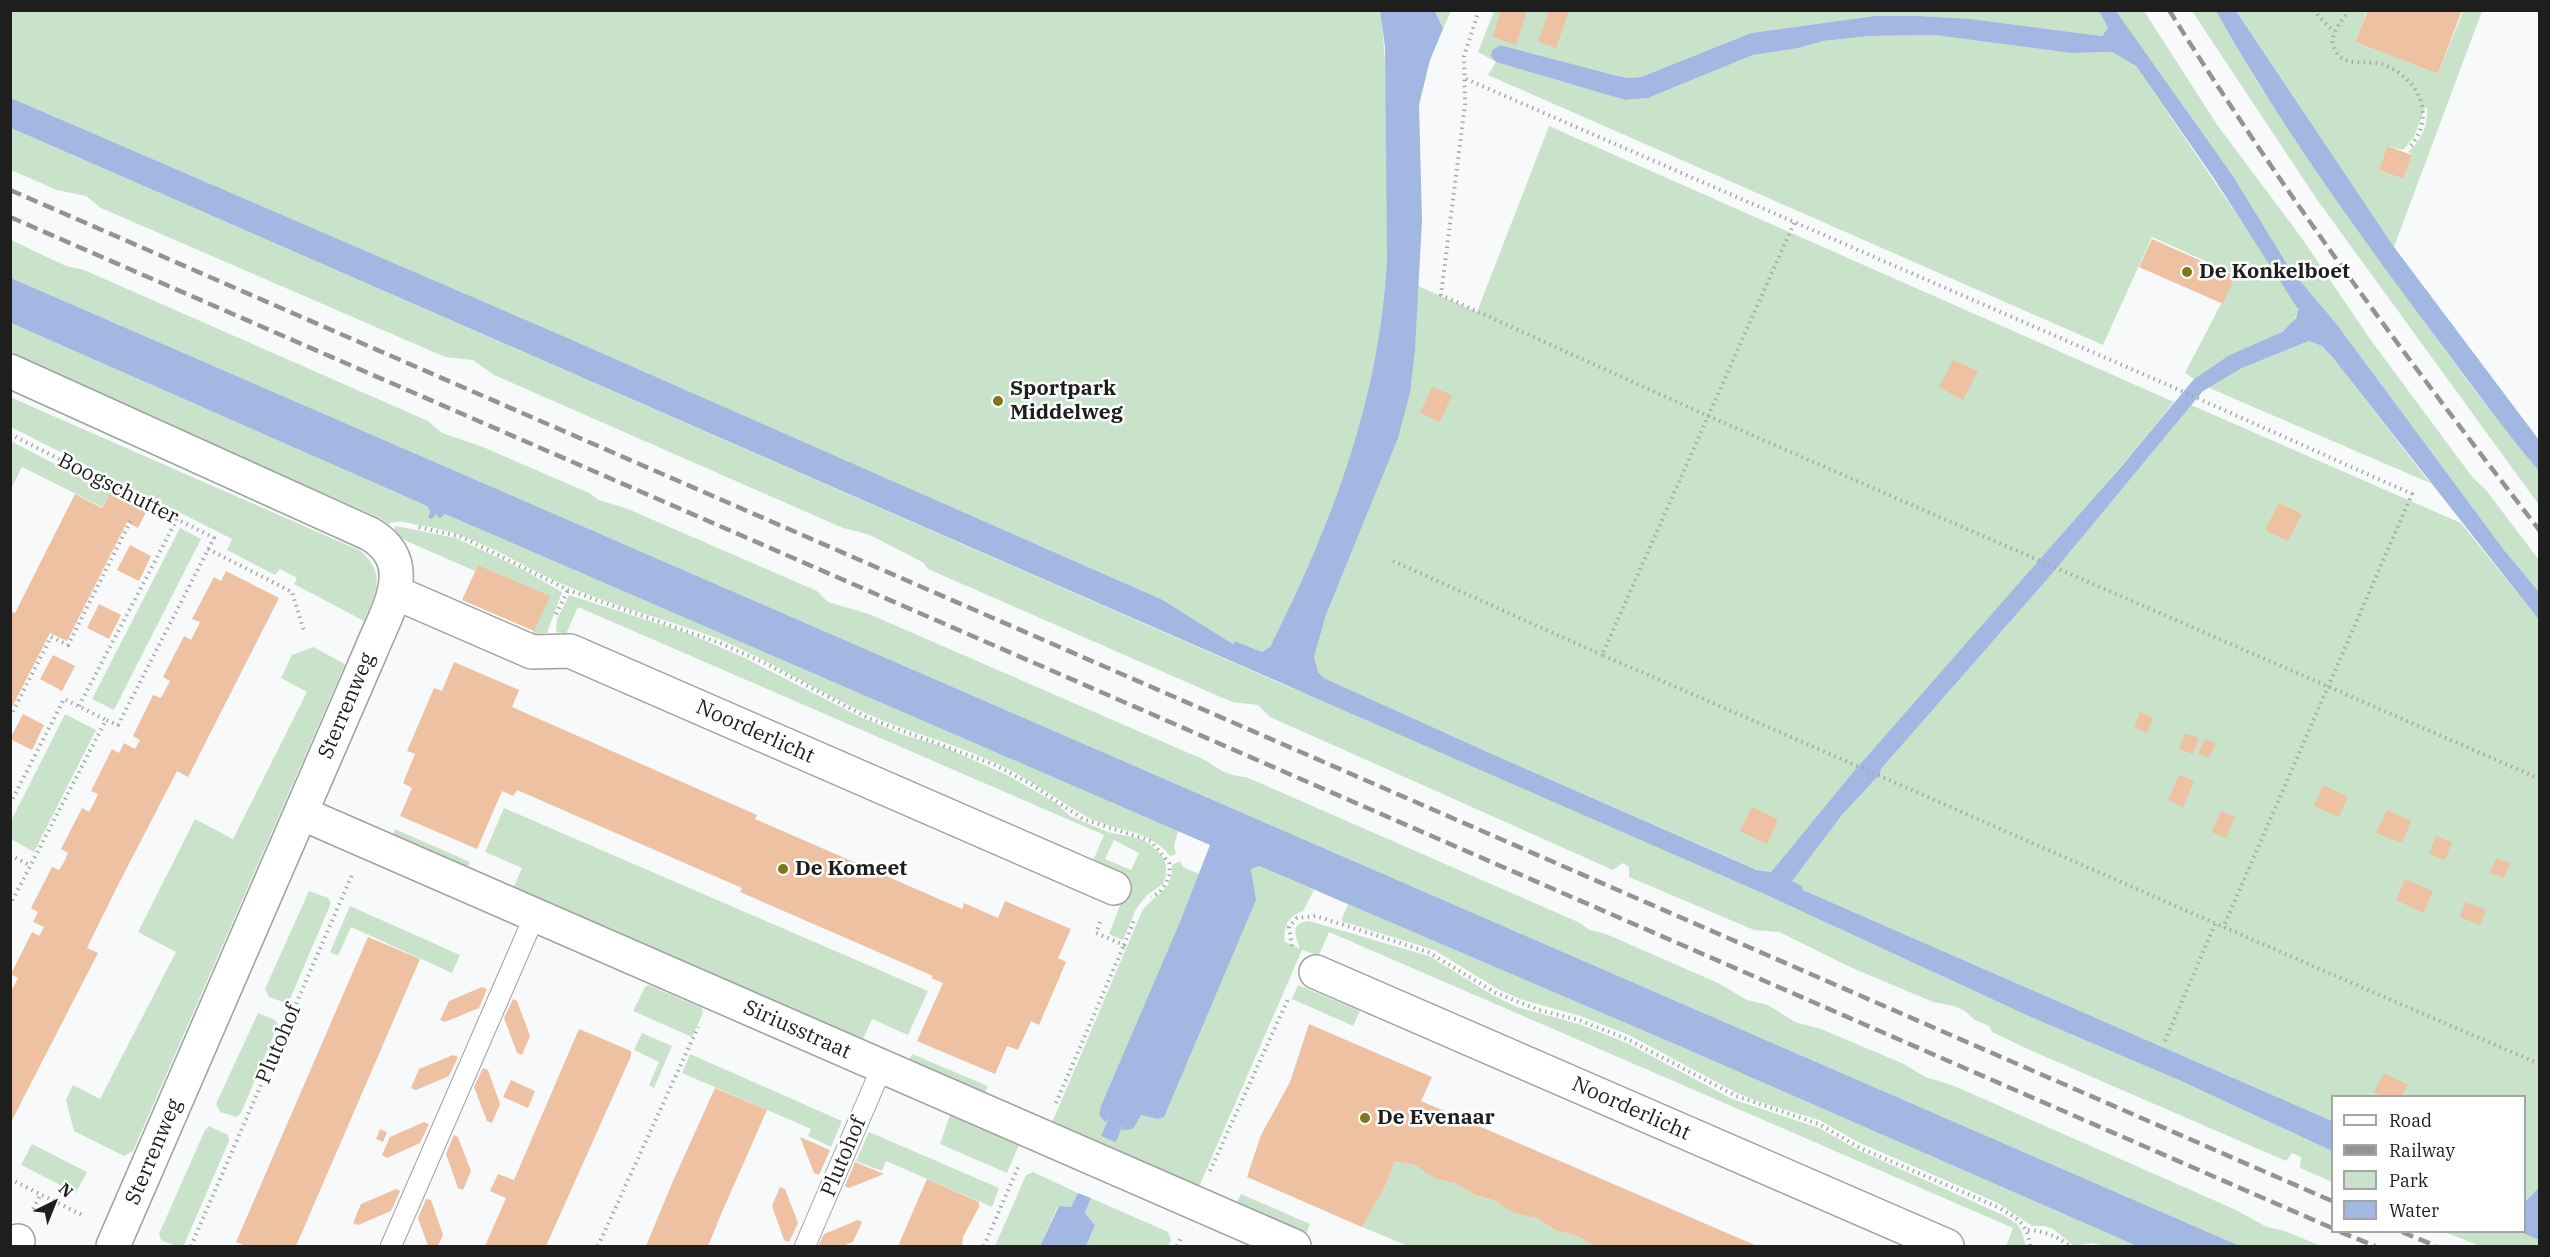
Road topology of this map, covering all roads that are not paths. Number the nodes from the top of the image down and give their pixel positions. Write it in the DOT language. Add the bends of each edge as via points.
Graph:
graph roads {
  1 [pos="10,371"];
  2 [pos="394,592"];
  3 [pos="301,813"];
  4 [pos="1114,888"];
  5 [pos="535,915"];
  6 [pos="1301,970"];
  7 [pos="882,1067"];
  8 [pos="116,1240"];
  9 [pos="391,1246"];
  10 [pos="805,1246"];
  11 [pos="1294,1246"];
  12 [pos="1947,1246"];
  1 -- 2 [label="street, Sterrenweg" via="379,539 391,552 398,569"];
  2 -- 3 [label="street, Sterrenweg"];
  2 -- 4 [label="street, Noorderlicht" via="532,652 570,651"];
  3 -- 5 [label="street, Siriusstraat"];
  3 -- 8 [label="street, Sterrenweg"];
  5 -- 7 [label="street, Siriusstraat"];
  5 -- 9 [label="lane"];
  6 -- 12 [label="street, Noorderlicht"];
  7 -- 10 [label="lane, Plutohof"];
  7 -- 11 [label="street, Siriusstraat"];
}
